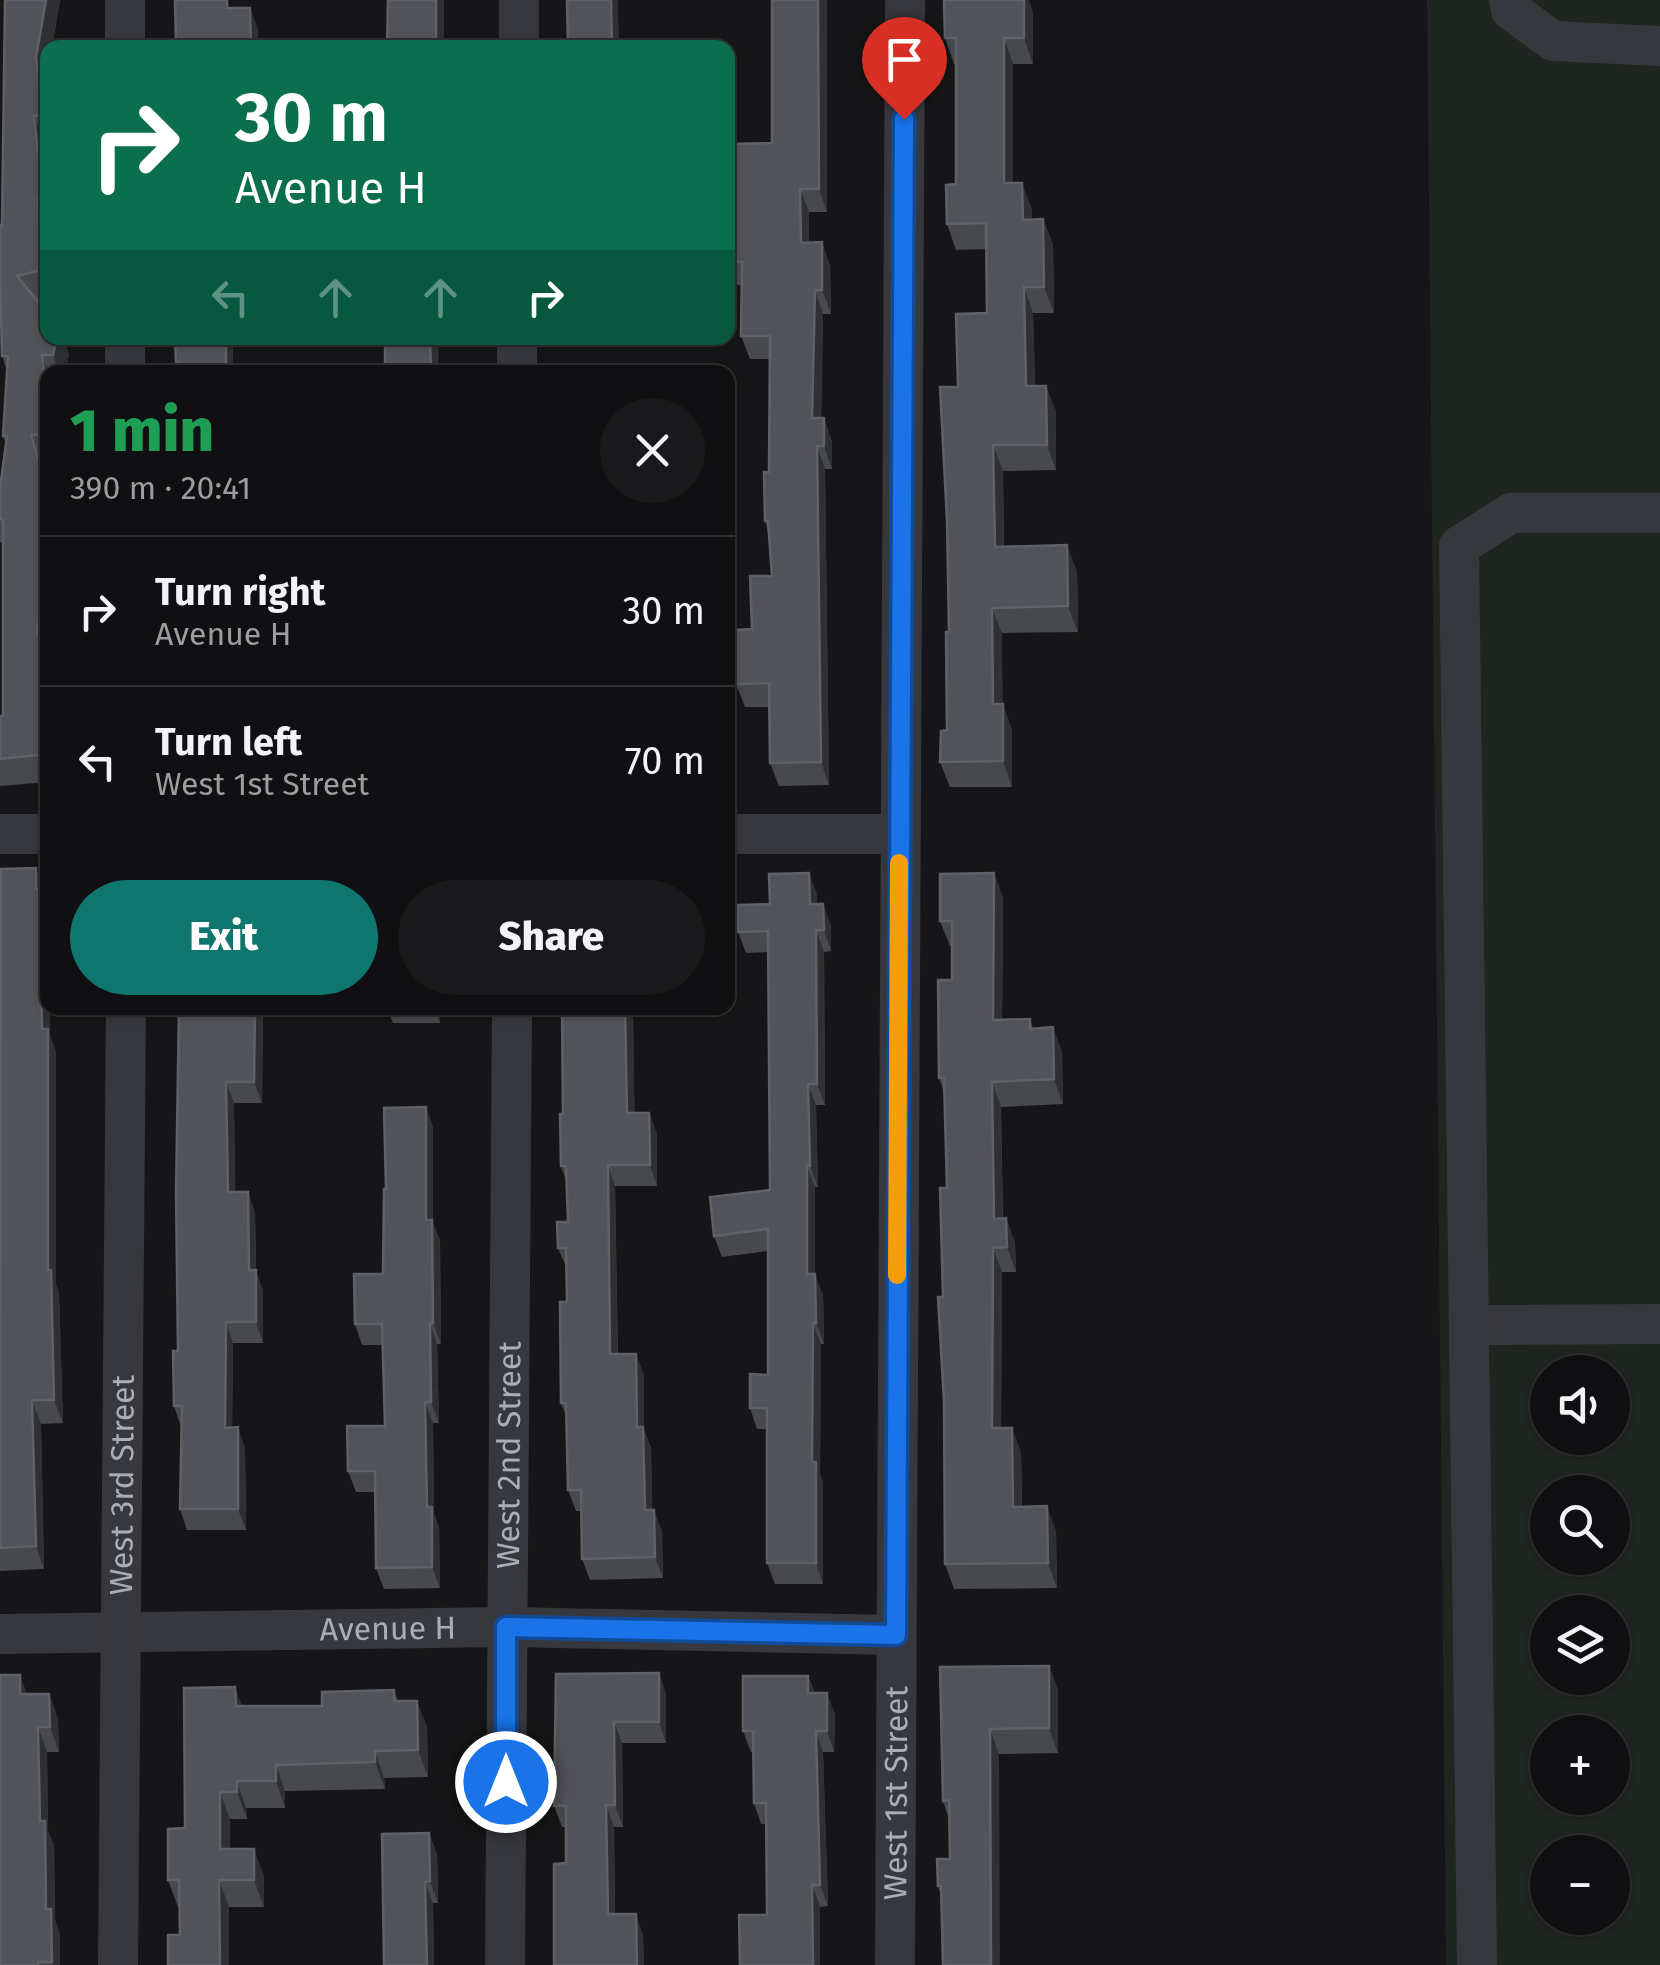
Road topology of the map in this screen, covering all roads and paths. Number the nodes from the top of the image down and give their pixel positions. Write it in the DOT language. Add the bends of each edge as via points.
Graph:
graph roads {
  1 [pos="125,0"];
  2 [pos="519,0"];
  3 [pos="904,0"];
  4 [pos="1508,0"];
  5 [pos="125,40"];
  6 [pos="518,40"];
  7 [pos="1660,46"];
  8 [pos="1660,512"];
  9 [pos="0,834"];
  10 [pos="40,834"];
  11 [pos="735,834"];
  12 [pos="899,834"];
  13 [pos="126,1015"];
  14 [pos="512,1015"];
  15 [pos="1660,1324"];
  16 [pos="1470,1326"];
  17 [pos="506,1627"];
  18 [pos="0,1634"];
  19 [pos="118,1634"];
  20 [pos="896,1635"];
  21 [pos="118,1965"];
  22 [pos="506,1965"];
  23 [pos="895,1965"];
  24 [pos="1478,1965"];
  1 -- 5 [label="street"];
  2 -- 6 [label="street"];
  3 -- 12 [label="street, West 1st Street"];
  4 -- 7 [label="street" via="1511,10 1553,40"];
  8 -- 16 [label="street" via="1511,513 1459,546"];
  9 -- 10 [label="street"];
  11 -- 12 [label="street"];
  12 -- 20 [label="street, West 1st Street"];
  13 -- 19 [label="street, West 3rd Street"];
  14 -- 17 [label="street, West 2nd Street"];
  15 -- 16 [label="street"];
  16 -- 24 [label="street"];
  17 -- 19 [label="street, Avenue H"];
  17 -- 20 [label="street, Avenue H"];
  17 -- 22 [label="street, West 2nd Street"];
  18 -- 19 [label="street, Avenue H"];
  19 -- 21 [label="street, West 3rd Street"];
  20 -- 23 [label="street, West 1st Street"];
}
